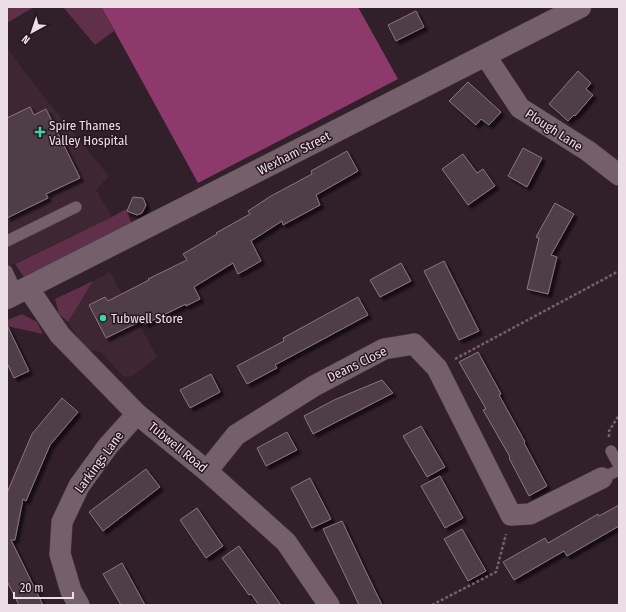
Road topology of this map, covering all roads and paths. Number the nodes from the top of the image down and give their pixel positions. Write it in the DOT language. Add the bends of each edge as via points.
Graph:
graph roads {
  1 [pos="580,7"];
  2 [pos="485,55"];
  3 [pos="619,175"];
  4 [pos="76,207"];
  5 [pos="7,240"];
  6 [pos="7,271"];
  7 [pos="619,271"];
  8 [pos="17,293"];
  9 [pos="437,368"];
  10 [pos="137,414"];
  11 [pos="619,415"];
  12 [pos="611,451"];
  13 [pos="619,466"];
  14 [pos="206,471"];
  15 [pos="610,474"];
  16 [pos="511,515"];
  17 [pos="79,605"];
  18 [pos="329,605"];
  19 [pos="432,605"];
  1 -- 2 [label="street, Wexham Street"];
  2 -- 3 [label="street, Plough Lane" via="520,108 588,151"];
  2 -- 8 [label="street, Wexham Street"];
  4 -- 5 [label="lane"];
  6 -- 8 [label="lane"];
  7 -- 9 [label="path"];
  8 -- 10 [label="street, Tubwell Road"];
  9 -- 14 [label="street, Deans Close" via="414,344 384,348 314,386 236,435"];
  9 -- 16 [label="street, Deans Close"];
  10 -- 14 [label="street, Tubwell Road"];
  10 -- 17 [label="street, Larkings Lane" via="108,446 79,486 62,522 60,554 71,591"];
  11 -- 12 [label="path" via="609,431"];
  12 -- 13 [label="lane"];
  14 -- 18 [label="street, Tubwell Road" via="286,542"];
  15 -- 16 [label="street" via="530,514"];
  16 -- 19 [label="path" via="496,572"];
}
